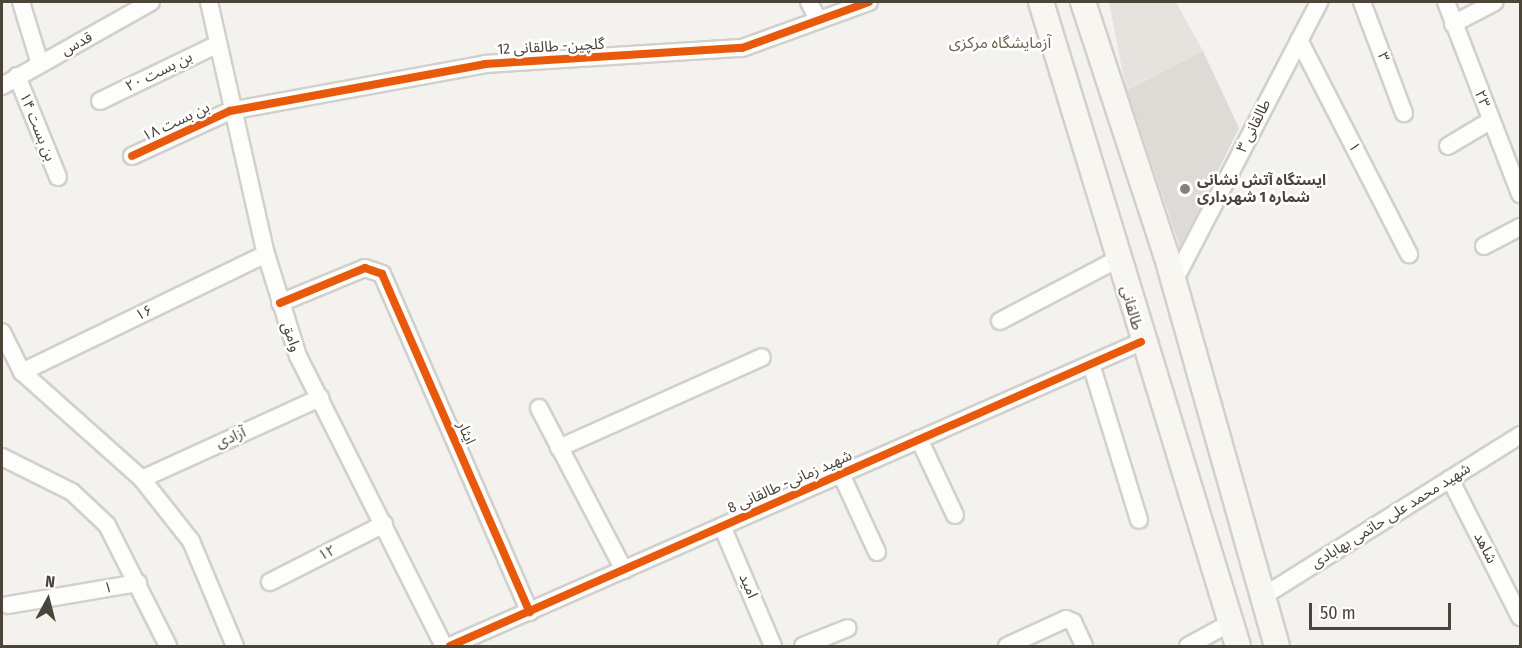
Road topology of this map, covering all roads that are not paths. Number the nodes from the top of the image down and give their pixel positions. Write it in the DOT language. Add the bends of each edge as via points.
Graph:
graph roads {
  1 [pos="21,2"];
  2 [pos="213,2"];
  3 [pos="809,2"];
  4 [pos="869,2"];
  5 [pos="1041,2"];
  6 [pos="1083,2"];
  7 [pos="1319,2"];
  8 [pos="1362,2"];
  9 [pos="1446,2"];
  10 [pos="1495,2"];
  11 [pos="146,4"];
  12 [pos="819,20"];
  13 [pos="1453,24"];
  14 [pos="1299,40"];
  15 [pos="218,44"];
  16 [pos="40,64"];
  17 [pos="17,76"];
  18 [pos="2,86"];
  19 [pos="100,101"];
  20 [pos="230,111"];
  21 [pos="1404,113"];
  22 [pos="1490,121"];
  23 [pos="1448,146"];
  24 [pos="132,156"];
  25 [pos="58,177"];
  26 [pos="1521,194"];
  27 [pos="1521,227"];
  28 [pos="1484,246"];
  29 [pos="266,254"];
  30 [pos="1408,254"];
  31 [pos="1118,259"];
  32 [pos="1173,283"];
  33 [pos="280,303"];
  34 [pos="1000,321"];
  35 [pos="2,332"];
  36 [pos="1141,342"];
  37 [pos="762,357"];
  38 [pos="1091,364"];
  39 [pos="22,372"];
  40 [pos="320,398"];
  41 [pos="539,408"];
  42 [pos="1521,435"];
  43 [pos="919,439"];
  44 [pos="559,448"];
  45 [pos="2,457"];
  46 [pos="841,474"];
  47 [pos="142,478"];
  48 [pos="1449,479"];
  49 [pos="955,515"];
  50 [pos="1139,520"];
  51 [pos="384,524"];
  52 [pos="722,526"];
  53 [pos="877,552"];
  54 [pos="624,570"];
  55 [pos="270,582"];
  56 [pos="138,583"];
  57 [pos="1515,592"];
  58 [pos="1262,597"];
  59 [pos="8,604"];
  60 [pos="530,612"];
  61 [pos="1521,617"];
  62 [pos="1232,622"];
  63 [pos="848,628"];
  64 [pos="168,646"];
  65 [pos="235,646"];
  66 [pos="444,646"];
  67 [pos="450,646"];
  68 [pos="773,646"];
  69 [pos="803,646"];
  70 [pos="1007,646"];
  71 [pos="1084,646"];
  72 [pos="1188,646"];
  73 [pos="1238,646"];
  74 [pos="1277,646"];
  1 -- 16 [label="street"];
  2 -- 15 [label="street, وامق"];
  3 -- 12 [label="street"];
  4 -- 12 [label="street, گلچین- طالقانی 12"];
  5 -- 31 [label="main road, طالقانی"];
  6 -- 32 [label="main road"];
  7 -- 14 [label="street, طالقانی ۳"];
  8 -- 21 [label="street, ۳"];
  9 -- 13 [label="street, ۲۳"];
  10 -- 13 [label="street"];
  11 -- 16 [label="street, قدس"];
  12 -- 20 [label="street, گلچین- طالقانی 12" via="742,48 485,64"];
  13 -- 22 [label="street, ۲۳"];
  14 -- 30 [label="street, ۱"];
  14 -- 32 [label="street, طالقانی ۳"];
  15 -- 19 [label="street, بن بست ۲۰"];
  15 -- 20 [label="street, وامق"];
  16 -- 17 [label="street, قدس"];
  17 -- 18 [label="street, قدس"];
  17 -- 25 [label="street, بن بست ۱۴"];
  20 -- 24 [label="street, بن بست ۱۸"];
  20 -- 29 [label="street, وامق"];
  22 -- 23 [label="street"];
  22 -- 26 [label="street, ۲۳"];
  27 -- 28 [label="street"];
  29 -- 33 [label="street, وامق"];
  29 -- 39 [label="street, ۱۶"];
  31 -- 34 [label="street"];
  31 -- 36 [label="main road, طالقانی"];
  32 -- 58 [label="main road"];
  33 -- 40 [label="street, وامق" via="298,356"];
  33 -- 60 [label="street, ایثار" via="373,269 382,274"];
  35 -- 39 [label="street"];
  36 -- 38 [label="street, شهید زمانی- طالقانی 8"];
  36 -- 62 [label="main road, طالقانی"];
  37 -- 44 [label="street"];
  38 -- 43 [label="street, شهید زمانی- طالقانی 8"];
  38 -- 50 [label="street"];
  39 -- 47 [label="street"];
  40 -- 47 [label="street, آزادی"];
  40 -- 51 [label="street, وامق"];
  41 -- 44 [label="street"];
  42 -- 48 [label="street, شهید محمد علی حاتمی بهابادی"];
  43 -- 46 [label="street, شهید زمانی- طالقانی 8"];
  43 -- 49 [label="street"];
  44 -- 54 [label="street"];
  45 -- 56 [label="street" via="72,492 107,525"];
  46 -- 52 [label="street, شهید زمانی- طالقانی 8"];
  46 -- 53 [label="street"];
  47 -- 65 [label="street" via="191,541"];
  48 -- 57 [label="street, شاهد"];
  48 -- 58 [label="street, شهید محمد علی حاتمی بهابادی"];
  51 -- 55 [label="street, ۱۲"];
  51 -- 66 [label="street, وامق"];
  52 -- 54 [label="street, شهید زمانی- طالقانی 8"];
  52 -- 68 [label="street, امید"];
  54 -- 60 [label="street, شهید زمانی- طالقانی 8"];
  56 -- 59 [label="street, ۱"];
  56 -- 64 [label="street"];
  57 -- 61 [label="street, شاهد"];
  58 -- 74 [label="main road"];
  60 -- 67 [label="street, شهید زمانی- طالقانی 8"];
  62 -- 72 [label="street"];
  62 -- 73 [label="main road, طالقانی"];
  63 -- 69 [label="street"];
  70 -- 71 [label="street" via="1066,619 1073,622"];
}
